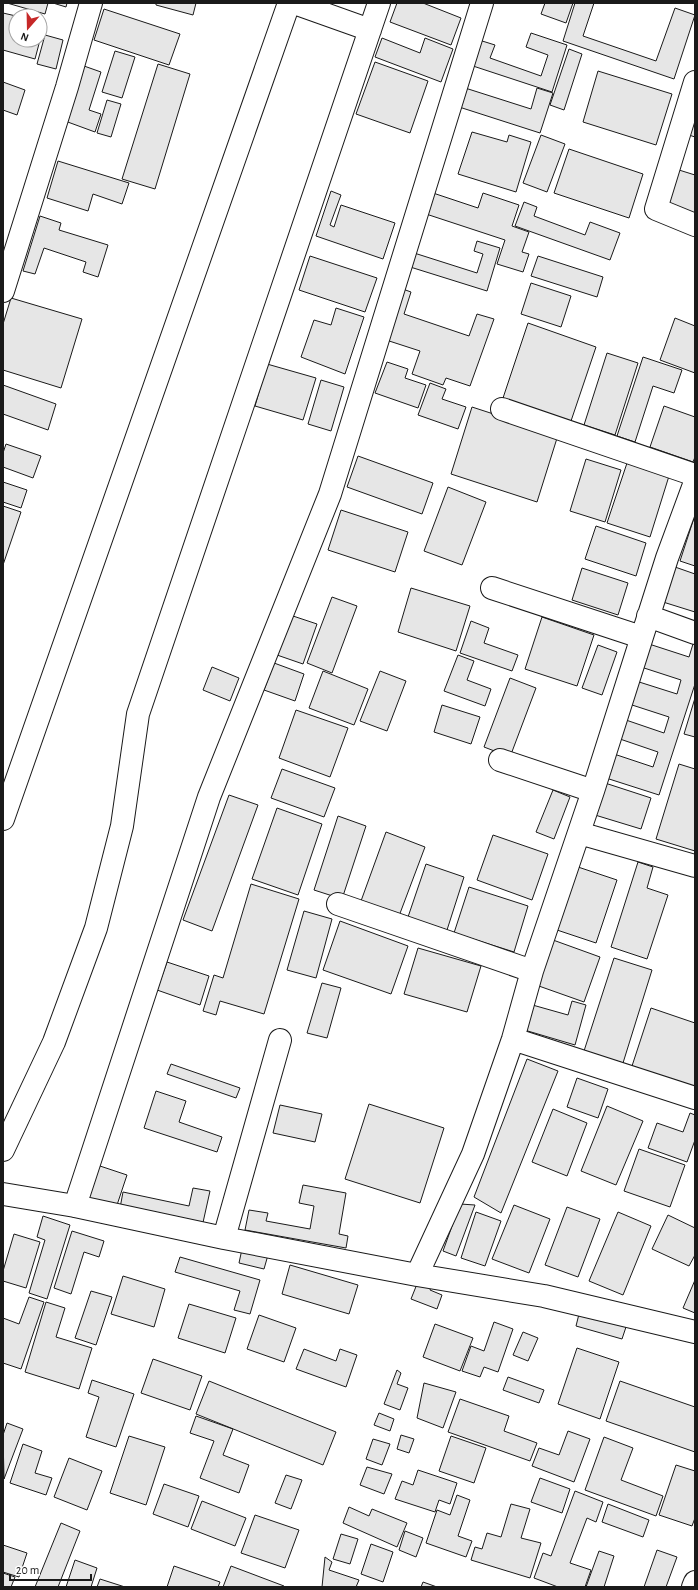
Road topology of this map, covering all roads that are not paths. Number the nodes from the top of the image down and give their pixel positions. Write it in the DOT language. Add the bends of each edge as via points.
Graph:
graph roads {
  1 [pos="90,3"];
  2 [pos="289,3"];
  3 [pos="294,3"];
  4 [pos="379,3"];
  5 [pos="482,3"];
  6 [pos="370,30"];
  7 [pos="695,82"];
  8 [pos="695,225"];
  9 [pos="3,291"];
  10 [pos="502,409"];
  11 [pos="695,475"];
  12 [pos="695,482"];
  13 [pos="492,588"];
  14 [pos="648,616"];
  15 [pos="695,633"];
  16 [pos="641,638"];
  17 [pos="500,760"];
  18 [pos="594,791"];
  19 [pos="3,819"];
  20 [pos="579,833"];
  21 [pos="695,866"];
  22 [pos="338,904"];
  23 [pos="532,971"];
  24 [pos="513,1039"];
  25 [pos="280,1040"];
  26 [pos="695,1098"];
  27 [pos="3,1150"];
  28 [pos="3,1194"];
  29 [pos="75,1206"];
  30 [pos="224,1238"];
  31 [pos="417,1275"];
  32 [pos="695,1332"];
  33 [pos="695,1582"];
  34 [pos="693,1587"];
  1 -- 9 [label="street" via="67,87"];
  2 -- 19 [label="street"];
  3 -- 6 [label="street"];
  4 -- 6 [label="street"];
  5 -- 29 [label="street" via="330,494 210,797"];
  6 -- 27 [label="street" via="138,714 122,826 96,928 54,1042"];
  7 -- 8 [label="street" via="656,209"];
  10 -- 11 [label="street"];
  12 -- 14 [label="street"];
  13 -- 16 [label="street"];
  14 -- 15 [label="street"];
  14 -- 16 [label="street"];
  16 -- 18 [label="street"];
  17 -- 18 [label="street"];
  18 -- 20 [label="street"];
  20 -- 21 [label="street"];
  20 -- 23 [label="street"];
  22 -- 23 [label="street"];
  23 -- 24 [label="street"];
  24 -- 26 [label="street"];
  24 -- 31 [label="street" via="473,1154"];
  25 -- 30 [label="street"];
  28 -- 29 [label="street"];
  29 -- 30 [label="street"];
  30 -- 31 [label="street"];
  31 -- 32 [label="street" via="544,1296"];
  33 -- 34 [label="street"];
}
